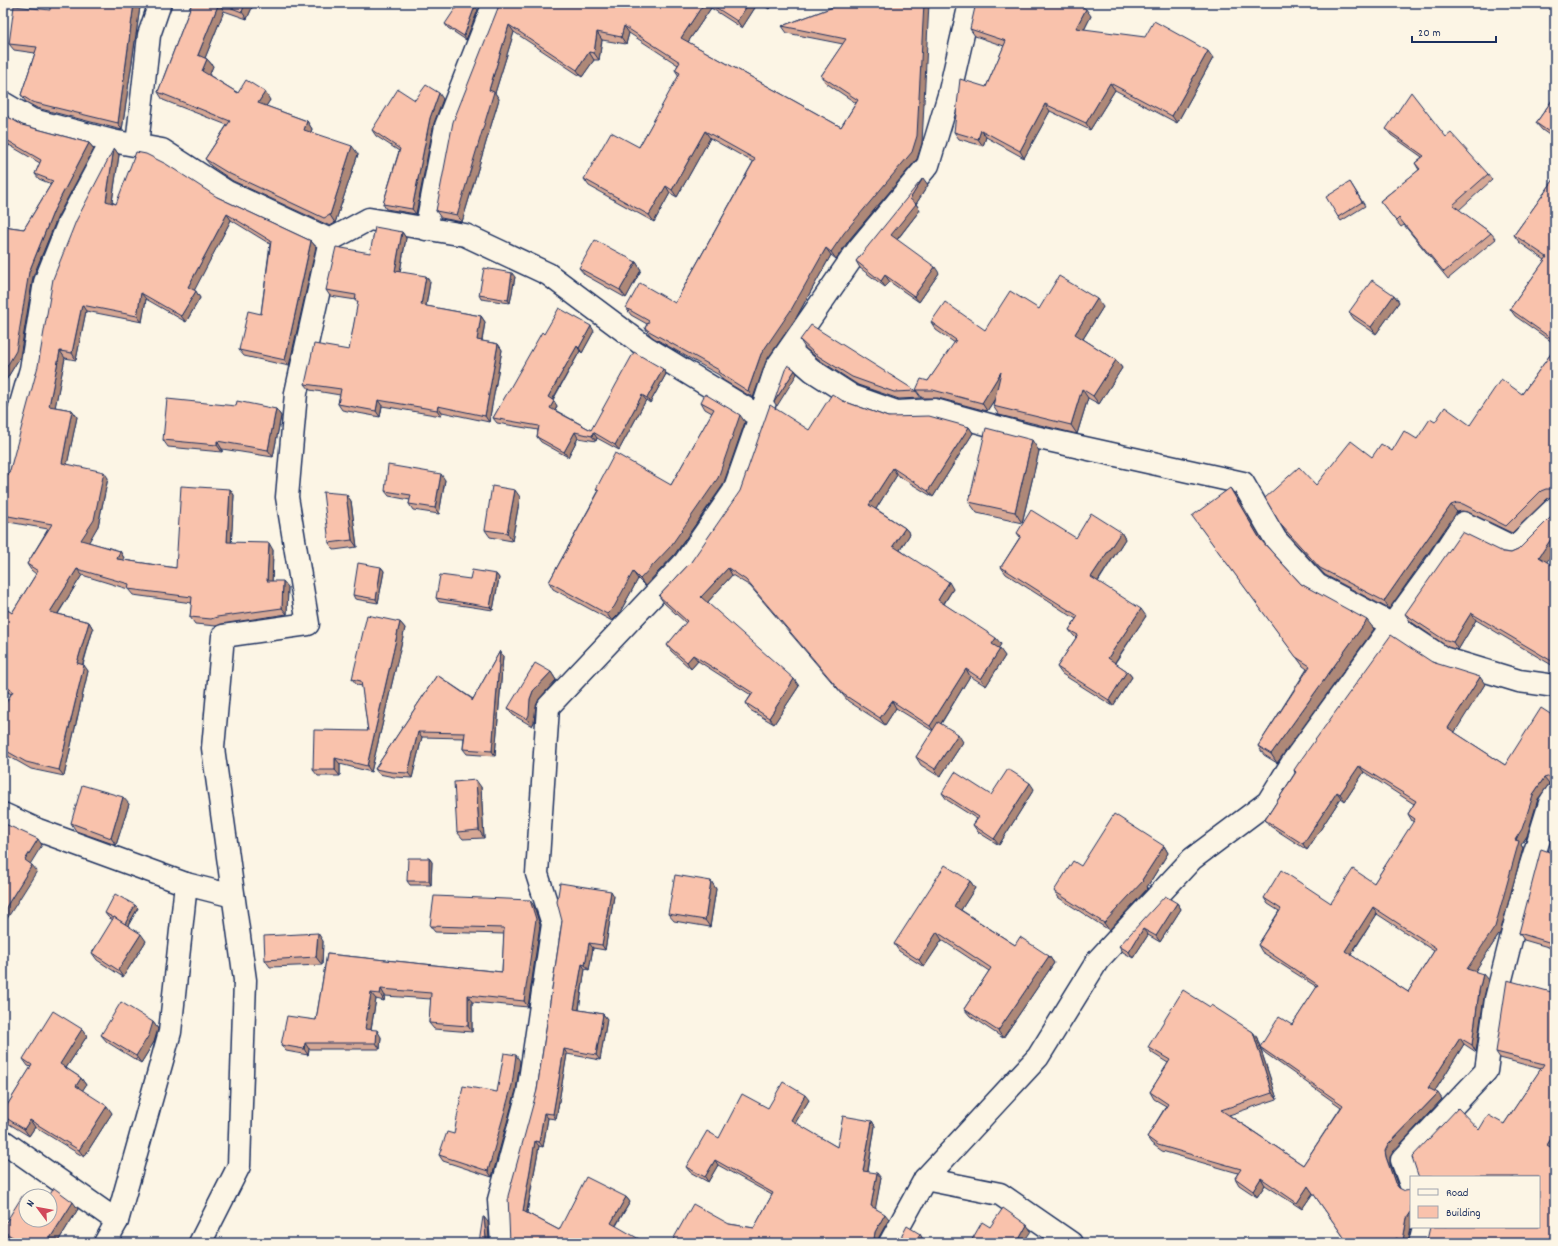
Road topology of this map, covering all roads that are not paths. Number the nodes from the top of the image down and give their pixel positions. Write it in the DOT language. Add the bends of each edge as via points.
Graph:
graph roads {
  1 [pos="160,3"];
  2 [pos="494,3"];
  3 [pos="970,3"];
  4 [pos="3,104"];
  5 [pos="112,141"];
  6 [pos="137,146"];
  7 [pos="426,228"];
  8 [pos="330,240"];
  9 [pos="789,350"];
  10 [pos="760,417"];
  11 [pos="3,473"];
  12 [pos="1555,508"];
  13 [pos="1393,625"];
  14 [pos="1555,686"];
  15 [pos="1555,795"];
  16 [pos="3,814"];
  17 [pos="186,884"];
  18 [pos="233,896"];
  19 [pos="3,1141"];
  20 [pos="925,1179"];
  21 [pos="1410,1182"];
  22 [pos="117,1221"];
  23 [pos="1424,1228"];
  24 [pos="105,1243"];
  25 [pos="200,1243"];
  26 [pos="502,1243"];
  27 [pos="890,1243"];
  28 [pos="1071,1243"];
  29 [pos="1420,1243"];
  1 -- 6 [label="street" via="149,35"];
  2 -- 7 [label="street" via="446,126"];
  3 -- 9 [label="street" via="949,95 928,165 859,248"];
  4 -- 5 [label="street" via="32,120"];
  5 -- 6 [label="street"];
  5 -- 11 [label="street" via="69,222 45,282 31,369"];
  6 -- 8 [label="street" via="162,150 227,192"];
  7 -- 8 [label="street" via="369,219"];
  7 -- 10 [label="street" via="465,236 548,274 647,348"];
  8 -- 18 [label="street" via="296,393 287,496 308,624 223,636 213,748"];
  9 -- 10 [label="street" via="776,368"];
  9 -- 13 [label="street" via="813,372 852,396 897,412 935,410 1030,436 1243,483 1276,540 1317,585"];
  10 -- 26 [label="street" via="734,491 684,562 548,707 537,874 553,924 528,1093 499,1200"];
  12 -- 13 [label="street" via="1514,548 1464,523"];
  13 -- 14 [label="street" via="1443,658 1519,681"];
  13 -- 20 [label="street" via="1294,760 1268,802 1192,859 1098,960 1038,1057"];
  15 -- 21 [label="street" via="1550,803 1525,884 1496,999 1486,1071 1402,1160"];
  16 -- 17 [label="street" via="38,830"];
  17 -- 18 [label="street"];
  17 -- 22 [label="street" via="170,1032"];
  18 -- 25 [label="street" via="245,980 239,1166"];
  19 -- 22 [label="street"];
  20 -- 27 [label="street"];
  20 -- 28 [label="street" via="1000,1194"];
  22 -- 24 [label="street"];
  23 -- 29 [label="street"];
}
